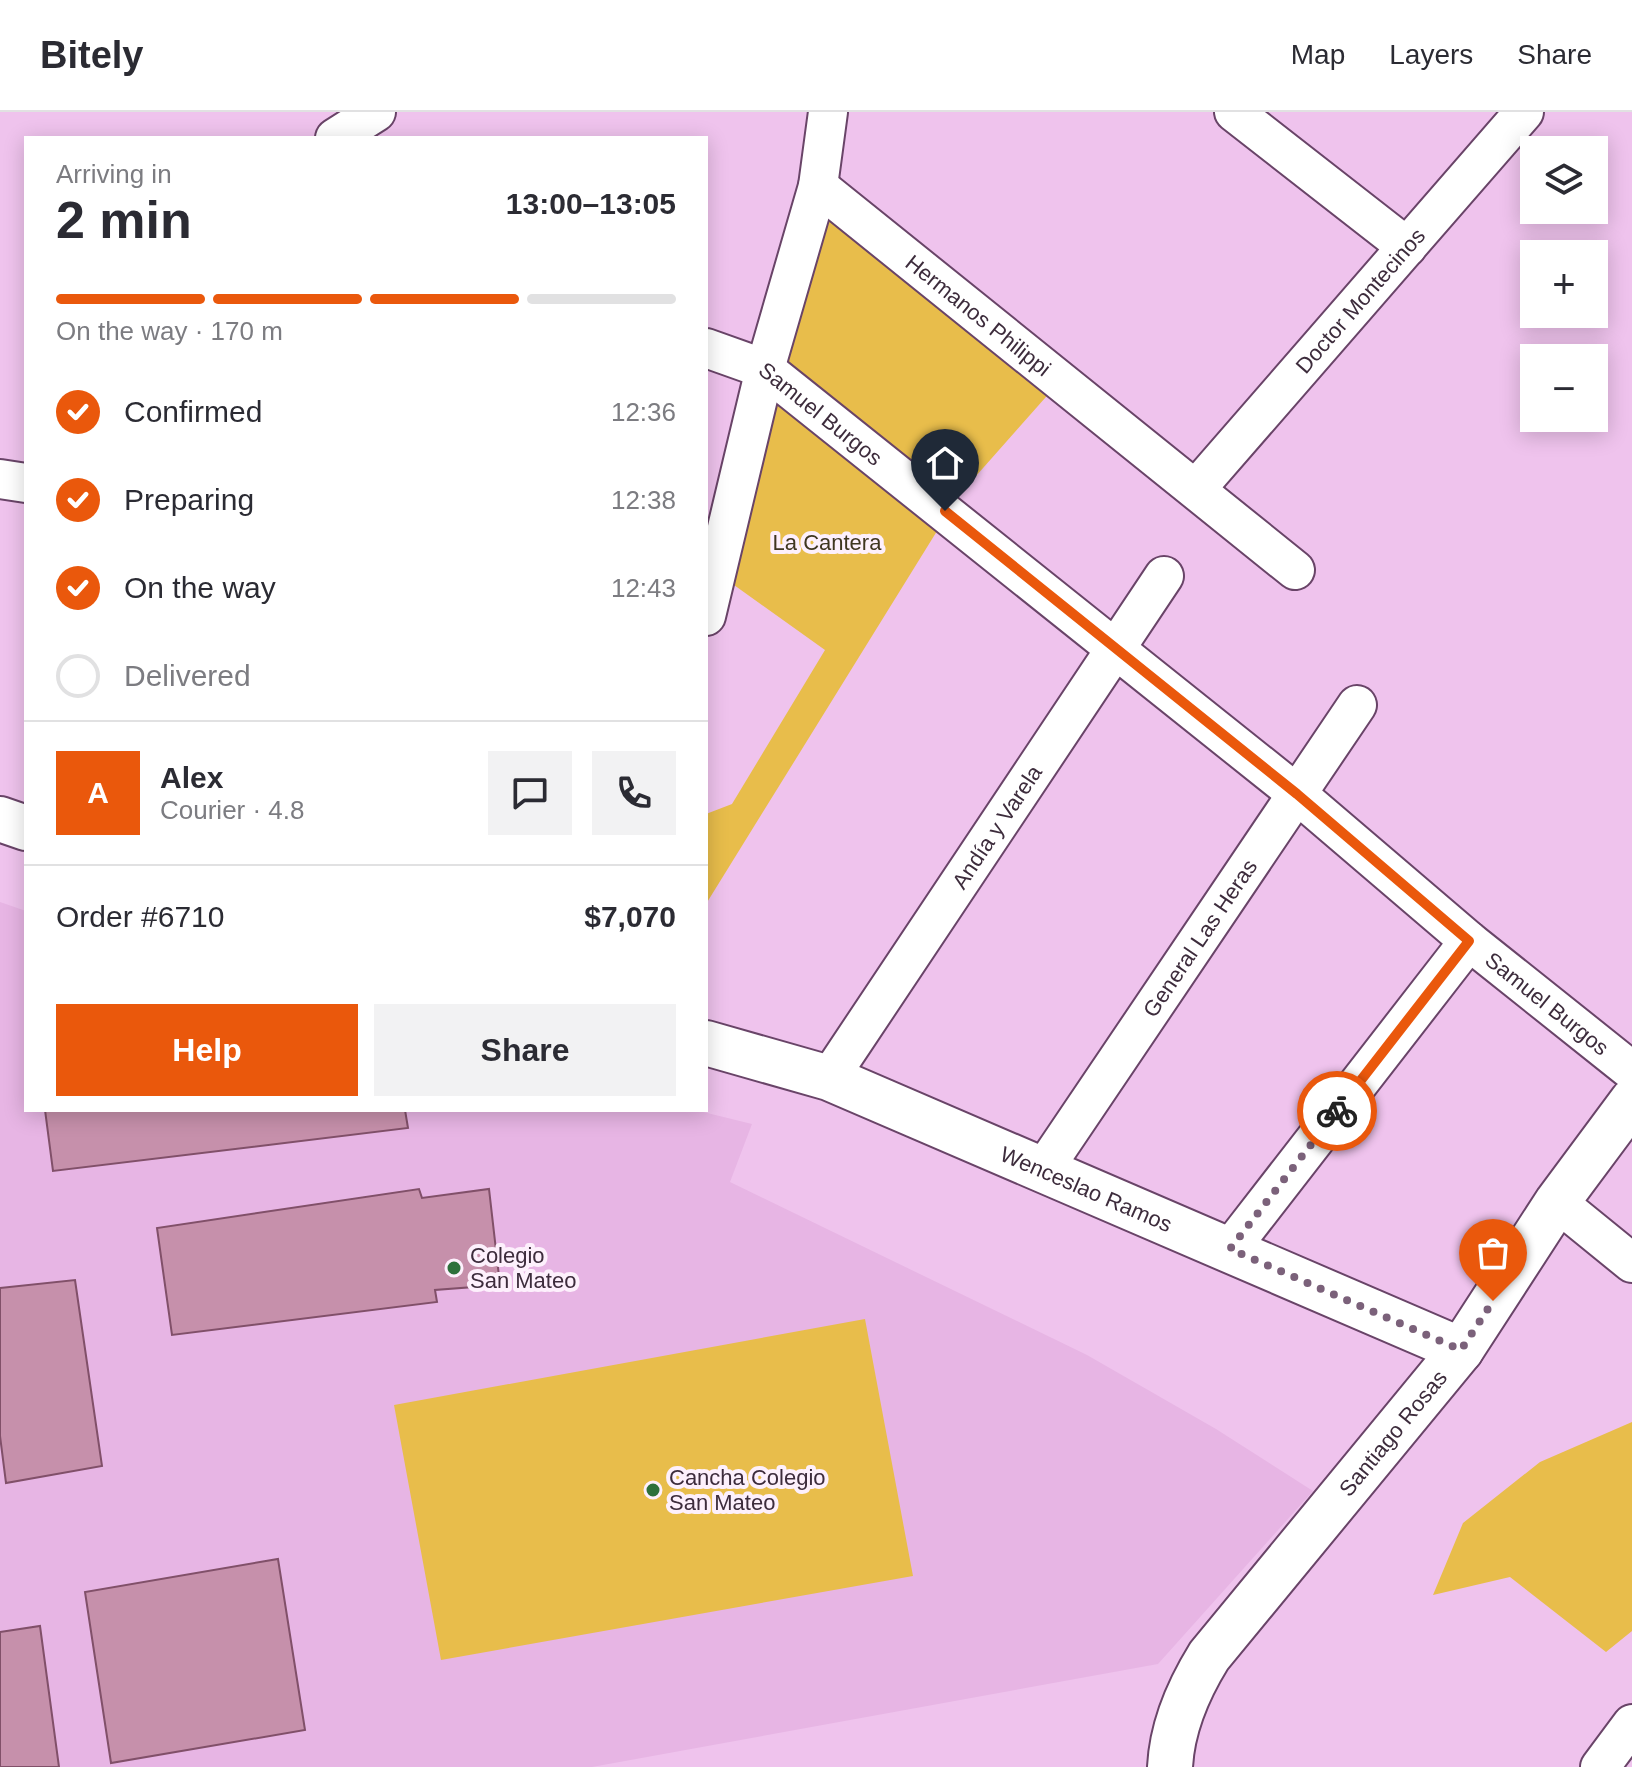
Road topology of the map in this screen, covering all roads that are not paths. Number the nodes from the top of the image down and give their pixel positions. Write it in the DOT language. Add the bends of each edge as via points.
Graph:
graph roads {
  1 [pos="376,112"];
  2 [pos="828,112"];
  3 [pos="1234,112"];
  4 [pos="1524,112"];
  5 [pos="339,136"];
  6 [pos="818,186"];
  7 [pos="1407,247"];
  8 [pos="708,349"];
  9 [pos="765,369"];
  10 [pos="0,479"];
  11 [pos="24,483"];
  12 [pos="1196,489"];
  13 [pos="1295,570"];
  14 [pos="1164,576"];
  15 [pos="708,608"];
  16 [pos="1116,648"];
  17 [pos="1357,705"];
  18 [pos="1297,794"];
  19 [pos="0,819"];
  20 [pos="24,827"];
  21 [pos="1469,941"];
  22 [pos="708,1044"];
  23 [pos="1632,1071"];
  24 [pos="829,1078"];
  25 [pos="1632,1101"];
  26 [pos="1043,1170"];
  27 [pos="1557,1202"];
  28 [pos="1230,1249"];
  29 [pos="1632,1263"];
  30 [pos="1461,1350"];
  31 [pos="1632,1724"];
  32 [pos="1170,1767"];
  33 [pos="1600,1767"];
  1 -- 5 [label="street"];
  2 -- 6 [label="street"];
  3 -- 7 [label="street"];
  4 -- 7 [label="street, Doctor Montecinos"];
  6 -- 9 [label="street"];
  6 -- 12 [label="street, Hermanos Philippi"];
  7 -- 12 [label="street, Doctor Montecinos"];
  8 -- 9 [label="street, Samuel Burgos"];
  9 -- 15 [label="street"];
  9 -- 16 [label="street, Samuel Burgos"];
  10 -- 11 [label="street"];
  12 -- 13 [label="street, Hermanos Philippi"];
  14 -- 16 [label="street, Andía y Varela"];
  16 -- 18 [label="street, Samuel Burgos"];
  16 -- 24 [label="street, Andía y Varela"];
  17 -- 18 [label="street, General Las Heras"];
  18 -- 21 [label="street, Samuel Burgos"];
  18 -- 26 [label="street, General Las Heras"];
  19 -- 20 [label="street"];
  21 -- 23 [label="street, Samuel Burgos"];
  21 -- 28 [label="street"];
  22 -- 24 [label="street, Wenceslao Ramos"];
  24 -- 26 [label="street, Wenceslao Ramos"];
  25 -- 27 [label="street, Santiago Rosas"];
  26 -- 28 [label="street, Wenceslao Ramos"];
  27 -- 29 [label="street"];
  27 -- 30 [label="street, Santiago Rosas"];
  28 -- 30 [label="street, Wenceslao Ramos"];
  30 -- 32 [label="street, Santiago Rosas" via="1209,1656 1183,1705"];
  31 -- 33 [label="street"];
}
